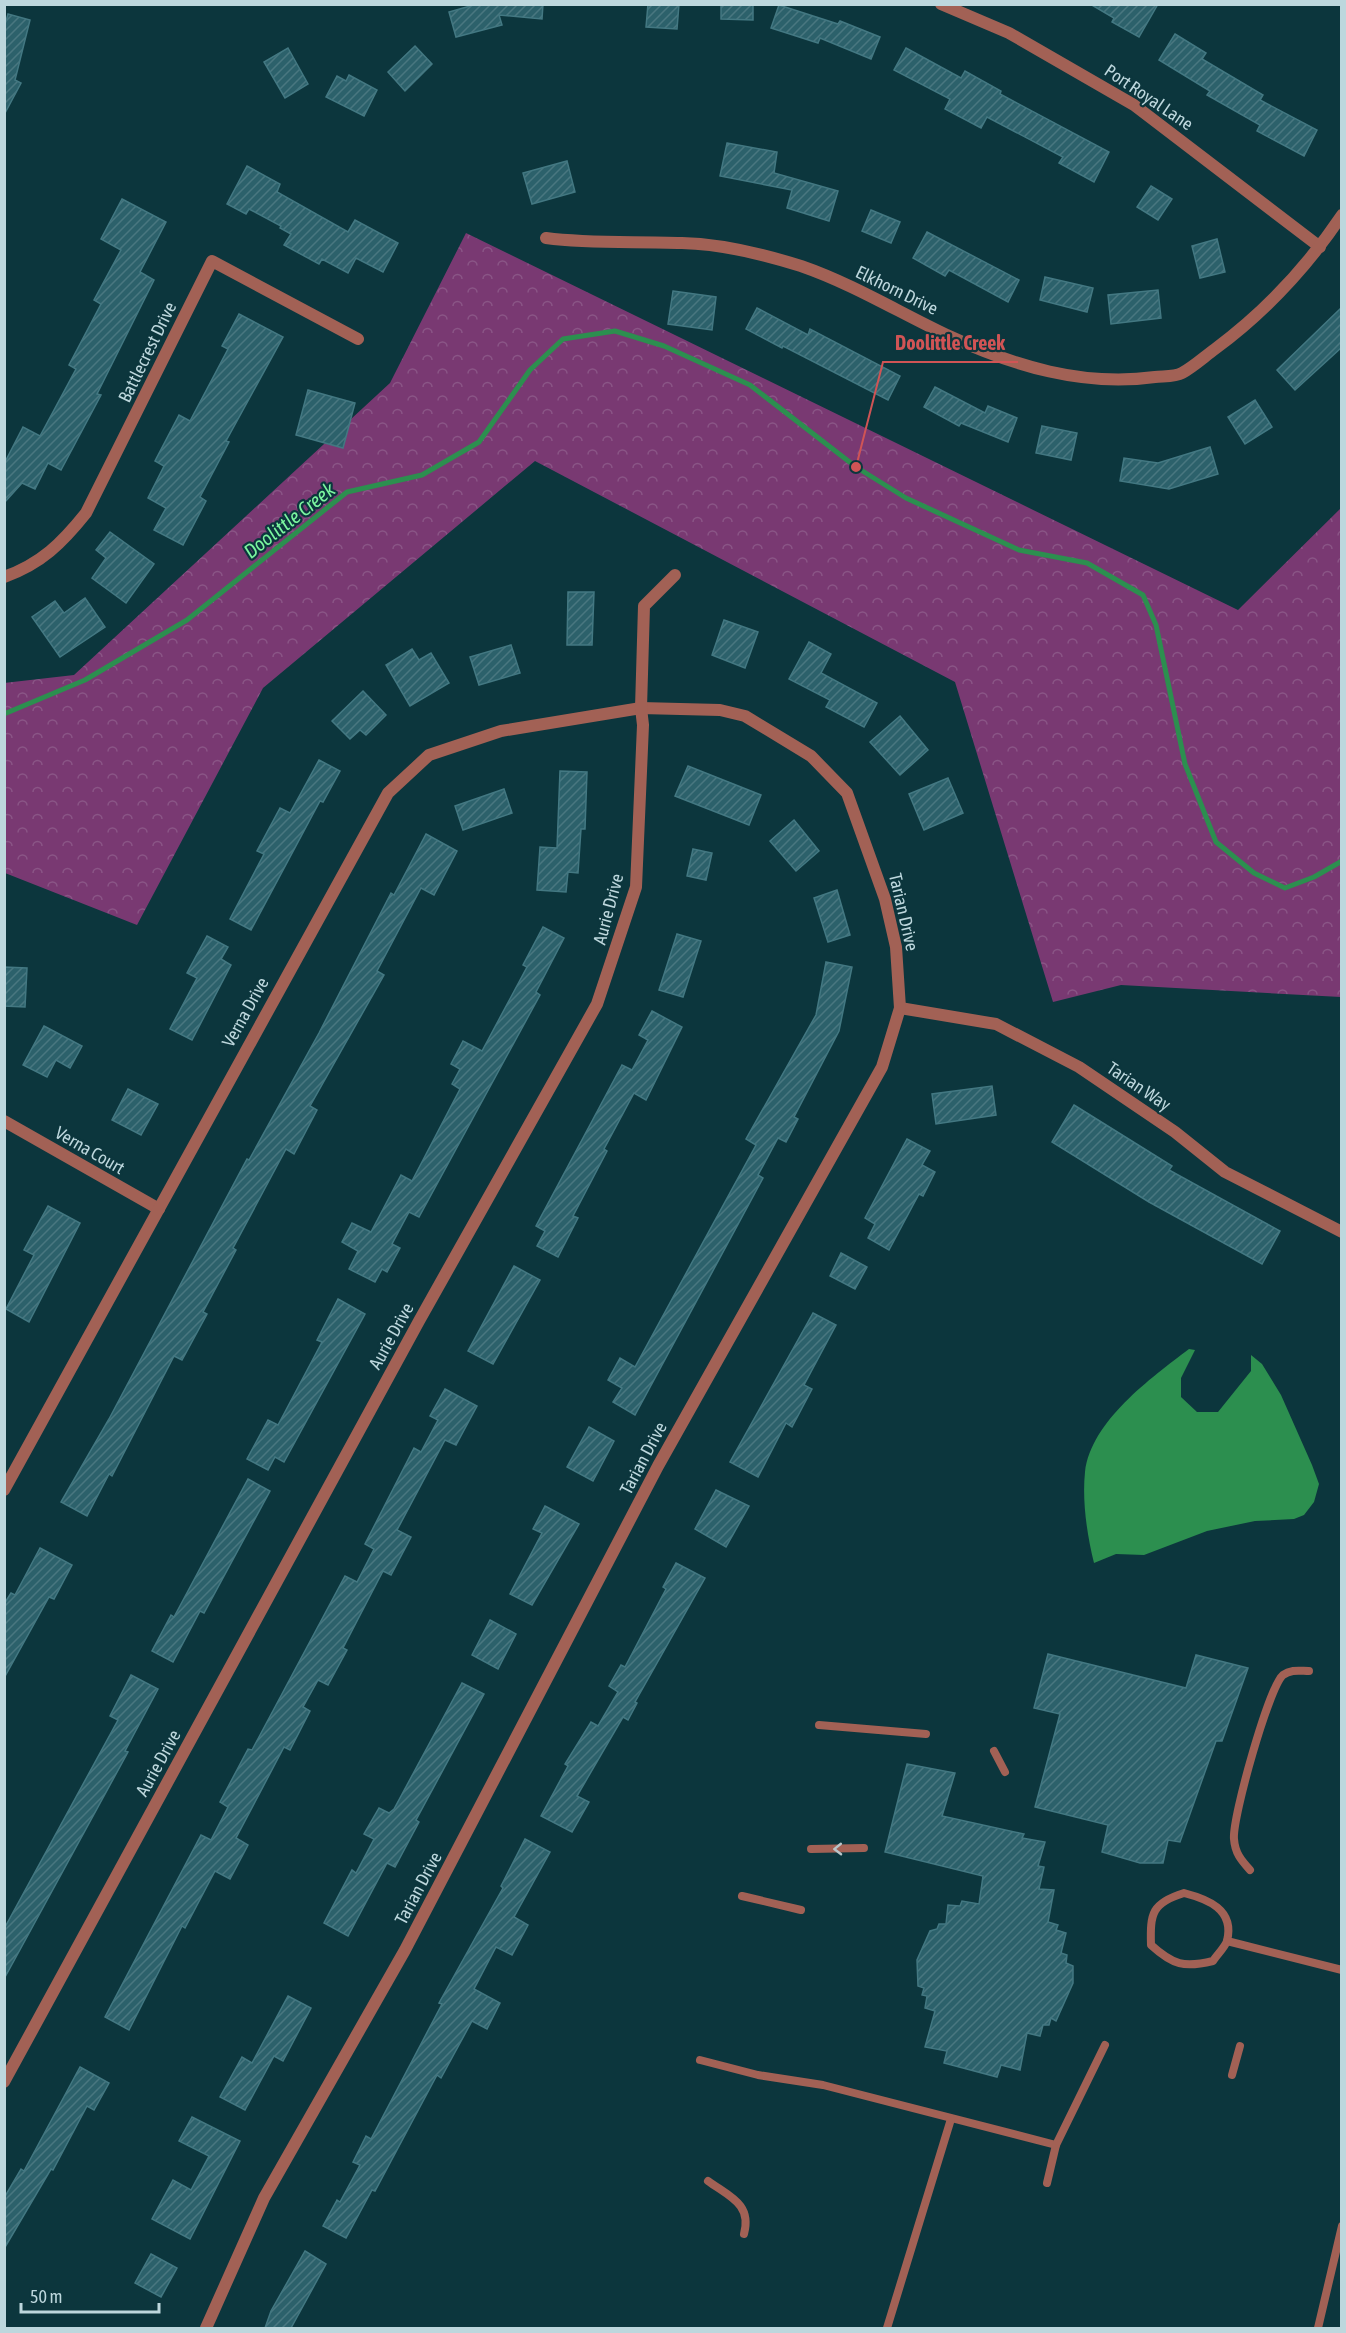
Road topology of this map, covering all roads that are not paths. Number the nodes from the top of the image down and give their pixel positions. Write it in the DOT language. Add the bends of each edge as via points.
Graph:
graph roads {
  1 [pos="941,4"];
  2 [pos="1341,215"];
  3 [pos="546,238"];
  4 [pos="1320,247"];
  5 [pos="358,339"];
  6 [pos="675,575"];
  7 [pos="4,577"];
  8 [pos="641,708"];
  9 [pos="900,1008"];
  10 [pos="4,1121"];
  11 [pos="159,1209"];
  12 [pos="1341,1232"];
  13 [pos="8,1474"];
  14 [pos="4,1490"];
  15 [pos="1309,1671"];
  16 [pos="819,1725"];
  17 [pos="926,1734"];
  18 [pos="994,1751"];
  19 [pos="1005,1772"];
  20 [pos="864,1848"];
  21 [pos="811,1849"];
  22 [pos="1250,1870"];
  23 [pos="742,1896"];
  24 [pos="801,1910"];
  25 [pos="1227,1941"];
  26 [pos="1341,1970"];
  27 [pos="1105,2045"];
  28 [pos="1240,2046"];
  29 [pos="700,2060"];
  30 [pos="1232,2076"];
  31 [pos="4,2082"];
  32 [pos="951,2119"];
  33 [pos="1056,2145"];
  34 [pos="708,2181"];
  35 [pos="1047,2183"];
  36 [pos="1341,2226"];
  37 [pos="744,2234"];
  38 [pos="206,2328"];
  39 [pos="887,2328"];
  40 [pos="1318,2328"];
  1 -- 4 [label="street, Port Royal Lane" via="1009,33 1134,105"];
  2 -- 4 [label="street, Elkhorn Drive"];
  3 -- 4 [label="street, Elkhorn Drive" via="684,243 756,253 836,281 1011,362 1070,377 1131,381 1180,374 1244,327 1285,289"];
  5 -- 7 [label="street, Battlecrest Drive" via="212,261 86,513 62,544 24,570"];
  6 -- 8 [label="street, Aurie Drive" via="644,606"];
  8 -- 9 [label="street, Tarian Drive" via="720,710 745,716 811,756 847,793 885,899 896,947"];
  8 -- 11 [label="street, Verna Drive" via="501,731 429,755 388,793"];
  8 -- 31 [label="street, Aurie Drive" via="636,887 597,1004 419,1321"];
  9 -- 12 [label="street, Tarian Way" via="996,1024 1079,1066 1225,1172"];
  9 -- 38 [label="street, Tarian Drive" via="882,1067 658,1466 405,1950 264,2198"];
  10 -- 11 [label="street, Verna Court"];
  11 -- 13 [label="street, Verna Drive"];
  13 -- 14 [label="street, Verna Drive"];
  15 -- 22 [label="lane" via="1293,1670 1276,1684 1254,1752 1235,1818 1234,1839 1238,1857"];
  16 -- 17 [label="lane"];
  18 -- 19 [label="lane"];
  20 -- 21 [label="lane, one-way"];
  23 -- 24 [label="lane"];
  25 -- 25 [label="lane" via="1225,1916 1210,1900 1184,1893 1164,1899 1150,1920 1151,1945 1168,1961 1193,1966 1213,1961"];
  25 -- 26 [label="lane"];
  27 -- 33 [label="lane"];
  28 -- 30 [label="lane"];
  29 -- 32 [label="lane" via="758,2075 823,2085"];
  32 -- 33 [label="lane"];
  32 -- 39 [label="lane"];
  33 -- 35 [label="lane"];
  34 -- 37 [label="lane" via="743,2208 748,2220"];
  36 -- 40 [label="lane"];
}
